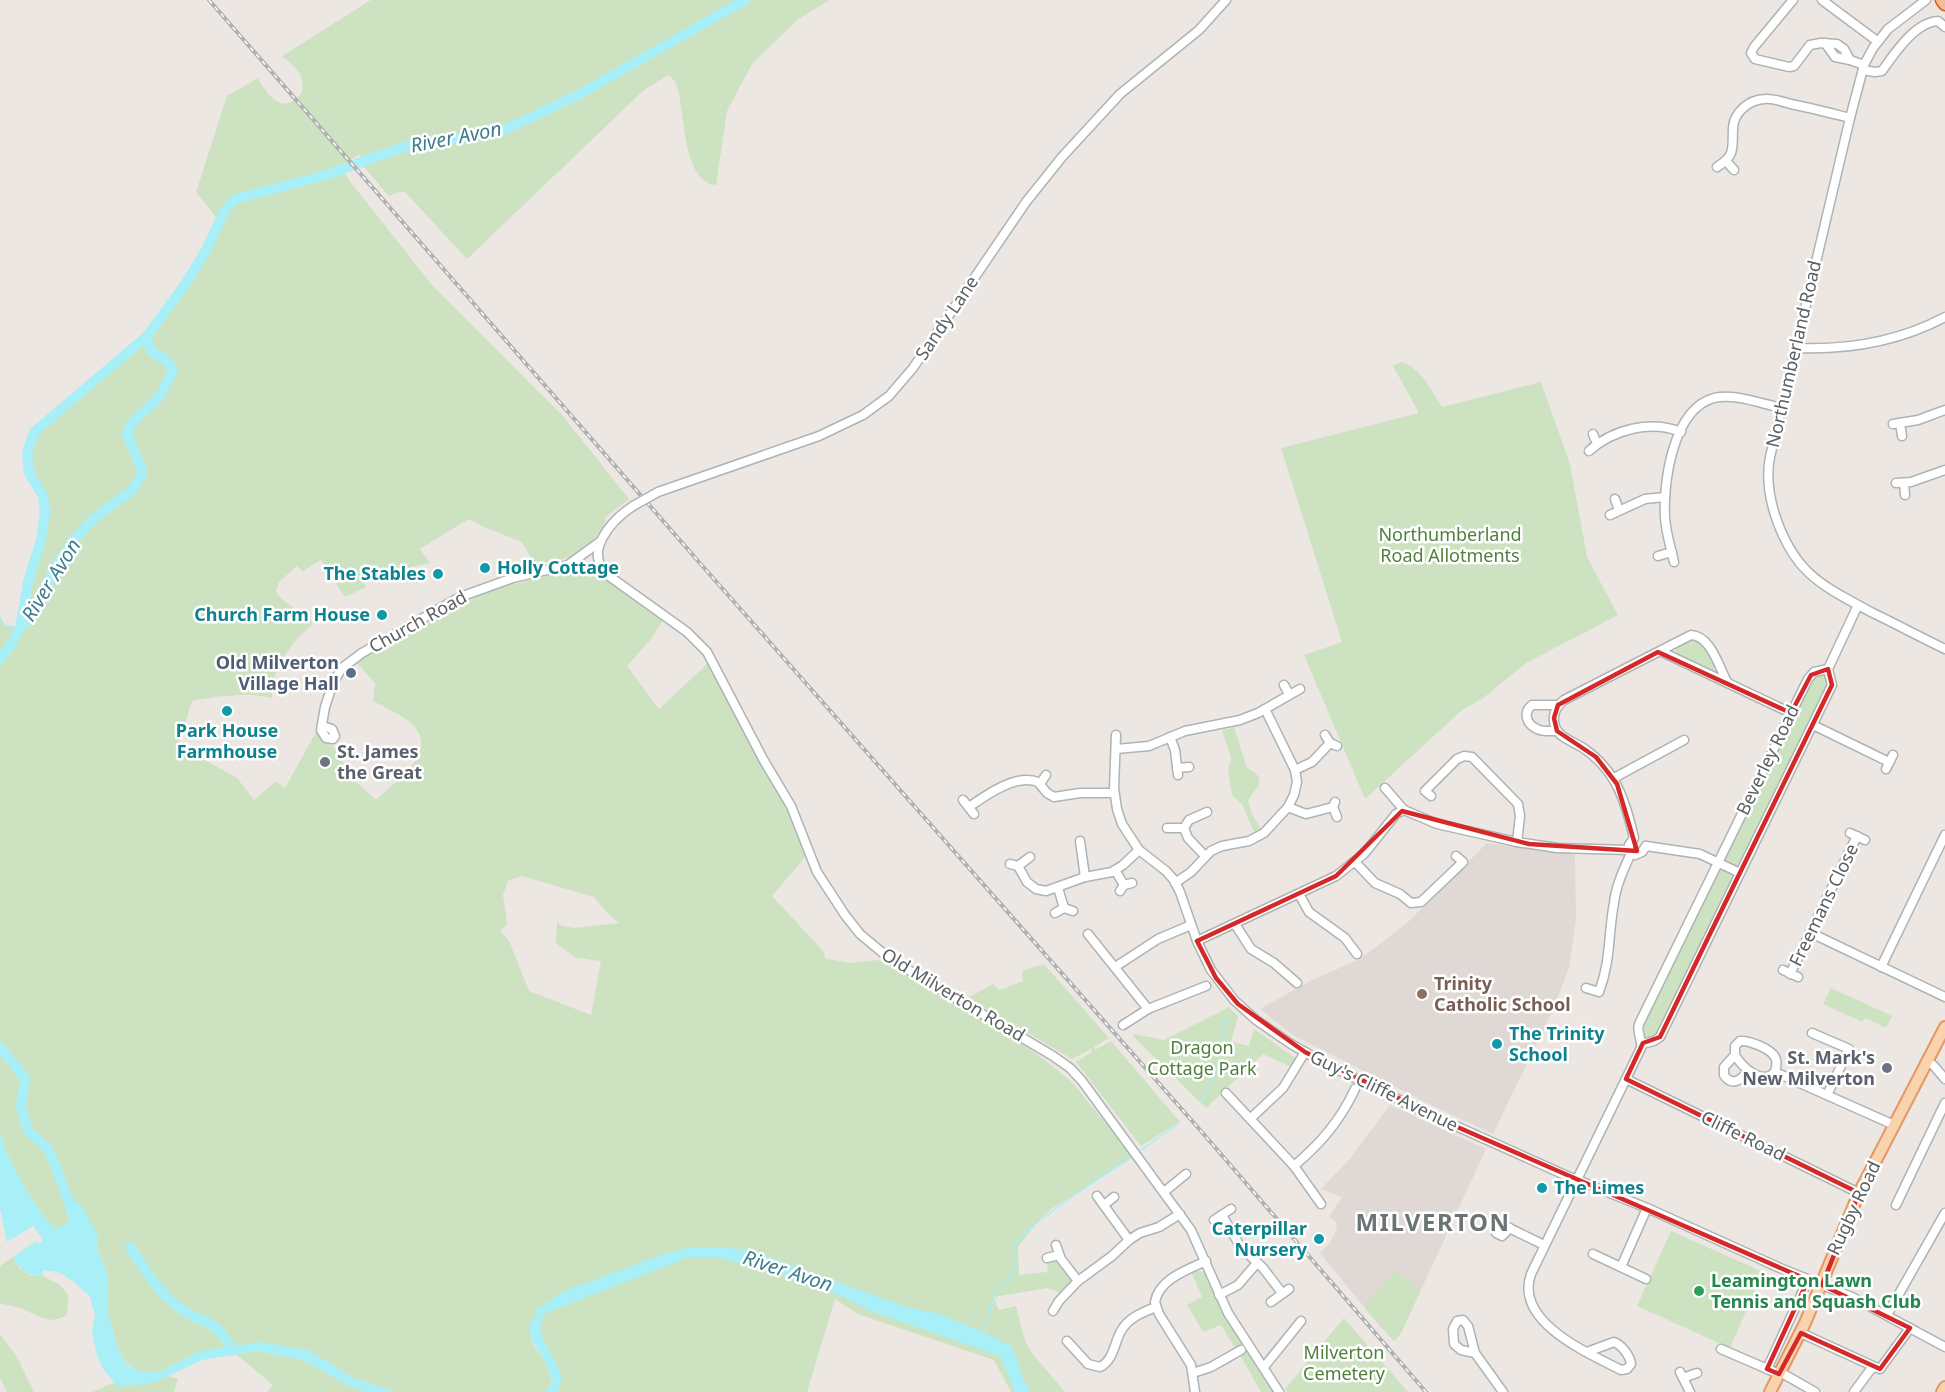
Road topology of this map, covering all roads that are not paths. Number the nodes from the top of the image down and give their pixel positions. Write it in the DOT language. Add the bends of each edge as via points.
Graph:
graph roads {
  1 [pos="1226,0"];
  2 [pos="1793,0"];
  3 [pos="1822,0"];
  4 [pos="1926,0"];
  5 [pos="1942,0"];
  6 [pos="1945,4"];
  7 [pos="1945,27"];
  8 [pos="1877,41"];
  9 [pos="1864,67"];
  10 [pos="1850,118"];
  11 [pos="1726,161"];
  12 [pos="1717,167"];
  13 [pos="1734,170"];
  14 [pos="1945,317"];
  15 [pos="1796,348"];
  16 [pos="1782,408"];
  17 [pos="1945,410"];
  18 [pos="1681,432"];
  19 [pos="1593,434"];
  20 [pos="1902,436"];
  21 [pos="1597,444"];
  22 [pos="1589,451"];
  23 [pos="1945,470"];
  24 [pos="1905,495"];
  25 [pos="1665,497"];
  26 [pos="1615,499"];
  27 [pos="601,541"];
  28 [pos="1672,552"];
  29 [pos="1658,556"];
  30 [pos="1674,562"];
  31 [pos="558,568"];
  32 [pos="604,572"];
  33 [pos="1858,605"];
  34 [pos="1945,649"];
  35 [pos="1662,652"];
  36 [pos="1828,669"];
  37 [pos="1727,682"];
  38 [pos="1284,685"];
  39 [pos="1300,688"];
  40 [pos="1289,694"];
  41 [pos="1558,705"];
  42 [pos="1265,709"];
  43 [pos="1791,713"];
  44 [pos="1813,725"];
  45 [pos="322,726"];
  46 [pos="1557,731"];
  47 [pos="1116,735"];
  48 [pos="1170,737"];
  49 [pos="1684,740"];
  50 [pos="1330,741"];
  51 [pos="1116,748"];
  52 [pos="1889,762"];
  53 [pos="1189,767"];
  54 [pos="1295,770"];
  55 [pos="1046,775"];
  56 [pos="1614,777"];
  57 [pos="1040,784"];
  58 [pos="1384,788"];
  59 [pos="1114,793"];
  60 [pos="1431,796"];
  61 [pos="969,807"];
  62 [pos="1288,807"];
  63 [pos="1404,810"];
  64 [pos="1207,812"];
  65 [pos="1337,817"];
  66 [pos="1167,828"];
  67 [pos="1184,828"];
  68 [pos="1857,836"];
  69 [pos="1945,836"];
  70 [pos="1634,838"];
  71 [pos="1080,841"];
  72 [pos="1517,842"];
  73 [pos="1646,846"];
  74 [pos="1139,850"];
  75 [pos="1630,852"];
  76 [pos="1205,856"];
  77 [pos="1456,856"];
  78 [pos="1030,857"];
  79 [pos="1717,861"];
  80 [pos="1355,862"];
  81 [pos="1115,870"];
  82 [pos="1740,873"];
  83 [pos="1085,877"];
  84 [pos="1175,883"];
  85 [pos="1125,886"];
  86 [pos="1058,888"];
  87 [pos="1299,894"];
  88 [pos="1055,913"];
  89 [pos="1235,924"];
  90 [pos="1191,925"];
  91 [pos="1811,933"];
  92 [pos="1088,934"];
  93 [pos="1197,941"];
  94 [pos="1357,954"];
  95 [pos="1115,967"];
  96 [pos="1881,967"];
  97 [pos="1790,974"];
  98 [pos="1297,983"];
  99 [pos="1206,987"];
  100 [pos="1586,988"];
  101 [pos="1945,997"];
  102 [pos="1148,1009"];
  103 [pos="1123,1025"];
  104 [pos="1945,1027"];
  105 [pos="1812,1034"];
  106 [pos="1642,1044"];
  107 [pos="1305,1053"];
  108 [pos="1734,1055"];
  109 [pos="1928,1061"];
  110 [pos="1748,1070"];
  111 [pos="1775,1072"];
  112 [pos="1626,1079"];
  113 [pos="1945,1079"];
  114 [pos="1355,1089"];
  115 [pos="1227,1093"];
  116 [pos="1827,1095"];
  117 [pos="1945,1103"];
  118 [pos="1250,1119"];
  119 [pos="1894,1125"];
  120 [pos="1294,1166"];
  121 [pos="1174,1169"];
  122 [pos="1576,1179"];
  123 [pos="1164,1192"];
  124 [pos="1859,1193"];
  125 [pos="1097,1196"];
  126 [pos="1114,1197"];
  127 [pos="1104,1204"];
  128 [pos="1321,1204"];
  129 [pos="1896,1205"];
  130 [pos="1647,1208"];
  131 [pos="1231,1209"];
  132 [pos="1945,1213"];
  133 [pos="1180,1214"];
  134 [pos="1510,1228"];
  135 [pos="1129,1240"];
  136 [pos="1544,1245"];
  137 [pos="1599,1254"];
  138 [pos="1047,1258"];
  139 [pos="1206,1261"];
  140 [pos="1257,1263"];
  141 [pos="1621,1267"];
  142 [pos="1646,1279"];
  143 [pos="1808,1280"];
  144 [pos="1078,1281"];
  145 [pos="1822,1285"];
  146 [pos="1051,1295"];
  147 [pos="1219,1295"];
  148 [pos="1059,1301"];
  149 [pos="1271,1302"];
  150 [pos="1156,1307"];
  151 [pos="1053,1311"];
  152 [pos="1887,1316"];
  153 [pos="1298,1322"];
  154 [pos="1910,1328"];
  155 [pos="1801,1333"];
  156 [pos="1073,1343"];
  157 [pos="1945,1347"];
  158 [pos="1721,1349"];
  159 [pos="1235,1350"];
  160 [pos="1587,1352"];
  161 [pos="1475,1353"];
  162 [pos="1263,1367"];
  163 [pos="1875,1367"];
  164 [pos="1767,1369"];
  165 [pos="1193,1373"];
  166 [pos="1697,1373"];
  167 [pos="1780,1373"];
  168 [pos="1945,1387"];
  169 [pos="1195,1392"];
  170 [pos="1279,1392"];
  171 [pos="1503,1392"];
  172 [pos="1690,1392"];
  173 [pos="1770,1392"];
  174 [pos="1815,1392"];
  175 [pos="1854,1392"];
  176 [pos="1942,1392"];
  1 -- 27 [label="street, Sandy Lane, bridge" via="1199,30 1120,94 1062,157 1026,202 913,368 884,400 819,436 658,492 614,521"];
  2 -- 9 [label="street" via="1754,47 1751,53 1755,59 1794,66 1810,45 1832,43"];
  3 -- 8 [label="street"];
  4 -- 8 [label="street, Northumberland Road" via="1896,21"];
  5 -- 6 [label="highway"];
  7 -- 9 [label="street" via="1938,21 1929,23 1901,45 1882,71"];
  8 -- 9 [label="street, Northumberland Road"];
  9 -- 10 [label="street, Northumberland Road"];
  10 -- 11 [label="street" via="1774,100 1758,100 1736,117 1734,146"];
  10 -- 15 [label="street, Northumberland Road"];
  11 -- 12 [label="street"];
  11 -- 13 [label="street"];
  14 -- 15 [label="street" via="1877,341"];
  15 -- 16 [label="street, Northumberland Road"];
  16 -- 18 [label="street" via="1735,398 1714,398 1693,411"];
  16 -- 33 [label="street, Northumberland Road" via="1768,475 1779,526 1790,550 1806,570 1824,586"];
  17 -- 20 [label="street" via="1897,423"];
  18 -- 21 [label="street" via="1662,426 1641,428"];
  18 -- 25 [label="street" via="1670,464"];
  19 -- 21 [label="street"];
  21 -- 22 [label="street"];
  23 -- 24 [label="street" via="1900,483"];
  25 -- 26 [label="street" via="1648,498 1615,513"];
  25 -- 28 [label="street"];
  27 -- 31 [label="street, Church Road"];
  27 -- 32 [label="street" via="599,562"];
  28 -- 29 [label="street"];
  28 -- 30 [label="street"];
  31 -- 32 [label="street, Church Road"];
  31 -- 45 [label="street, Church Road" via="470,592 362,653 337,675"];
  32 -- 123 [label="street, Old Milverton Road" via="687,632 707,652 791,806 818,872 856,929 890,959 1070,1068"];
  33 -- 34 [label="street, Northumberland Road"];
  33 -- 36 [label="street, Beverley Road"];
  35 -- 37 [label="street"];
  35 -- 37 [label="street" via="1683,638 1700,637"];
  35 -- 41 [label="street"];
  36 -- 43 [label="street, Beverley Road" via="1811,675"];
  36 -- 44 [label="street, Beverley Road" via="1832,685"];
  37 -- 43 [label="street"];
  38 -- 40 [label="street"];
  39 -- 40 [label="street"];
  40 -- 42 [label="street"];
  41 -- 46 [label="street" via="1554,718"];
  41 -- 46 [label="street" via="1532,705 1526,714 1537,729"];
  42 -- 48 [label="street"];
  42 -- 54 [label="street"];
  43 -- 79 [label="street, Beverley Road"];
  44 -- 52 [label="street"];
  44 -- 82 [label="street, Beverley Road"];
  46 -- 56 [label="street" via="1589,752"];
  47 -- 51 [label="street, Guy's Cliffe Avenue"];
  48 -- 51 [label="street" via="1149,746"];
  48 -- 53 [label="street" via="1178,772"];
  49 -- 56 [label="street"];
  50 -- 54 [label="street" via="1312,762"];
  51 -- 59 [label="street, Guy's Cliffe Avenue"];
  54 -- 62 [label="street" via="1296,789"];
  55 -- 57 [label="street"];
  56 -- 70 [label="street"];
  57 -- 59 [label="street" via="1054,797 1080,792"];
  57 -- 61 [label="street" via="1017,781 992,791"];
  58 -- 63 [label="street"];
  59 -- 74 [label="street, Guy's Cliffe Avenue" via="1122,824"];
  60 -- 72 [label="street" via="1425,791 1457,759 1472,757 1518,804"];
  62 -- 65 [label="street" via="1308,814 1334,804"];
  62 -- 76 [label="street" via="1257,837 1218,847"];
  63 -- 72 [label="street" via="1437,824"];
  63 -- 80 [label="street" via="1396,814"];
  64 -- 67 [label="street" via="1189,820"];
  66 -- 67 [label="street"];
  67 -- 76 [label="street"];
  68 -- 91 [label="street, Freemans Close"];
  69 -- 96 [label="street"];
  70 -- 73 [label="street" via="1642,838"];
  70 -- 75 [label="street"];
  71 -- 83 [label="street" via="1077,853"];
  72 -- 75 [label="street"];
  73 -- 75 [label="street" via="1638,855"];
  73 -- 79 [label="street" via="1694,853"];
  74 -- 81 [label="street"];
  74 -- 84 [label="street, Guy's Cliffe Avenue" via="1166,870"];
  75 -- 100 [label="street" via="1615,895 1603,982 1599,992"];
  76 -- 84 [label="street"];
  77 -- 80 [label="street" via="1463,862 1421,902 1414,903 1376,883"];
  78 -- 86 [label="street" via="1014,865 1025,880 1036,889"];
  79 -- 82 [label="street"];
  79 -- 106 [label="street, Beverley Road" via="1639,1024"];
  80 -- 87 [label="street" via="1325,883"];
  81 -- 83 [label="street"];
  81 -- 85 [label="street"];
  82 -- 106 [label="street, Beverley Road" via="1660,1037"];
  83 -- 86 [label="street"];
  84 -- 90 [label="street, Guy's Cliffe Avenue"];
  86 -- 88 [label="street" via="1068,909"];
  87 -- 89 [label="street"];
  87 -- 94 [label="street" via="1309,912 1345,938"];
  89 -- 93 [label="street"];
  89 -- 98 [label="street" via="1251,949"];
  90 -- 93 [label="street, Guy's Cliffe Avenue"];
  90 -- 95 [label="street" via="1158,939"];
  91 -- 96 [label="street"];
  91 -- 97 [label="street, Freemans Close"];
  92 -- 95 [label="street"];
  93 -- 107 [label="street, Guy's Cliffe Avenue" via="1216,978 1238,1004"];
  95 -- 102 [label="street"];
  96 -- 101 [label="street"];
  99 -- 102 [label="street"];
  102 -- 103 [label="street"];
  104 -- 109 [label="main road, Rugby Road"];
  105 -- 116 [label="street" via="1849,1049"];
  106 -- 112 [label="street, Beverley Road"];
  107 -- 118 [label="street" via="1283,1088"];
  107 -- 122 [label="street, Guy's Cliffe Avenue"];
  108 -- 110 [label="street"];
  108 -- 110 [label="street" via="1724,1067 1727,1079 1737,1081"];
  108 -- 111 [label="street" via="1737,1043 1748,1042 1773,1054 1777,1062"];
  109 -- 113 [label="street"];
  109 -- 119 [label="main road, Rugby Road"];
  110 -- 111 [label="street" via="1765,1077"];
  111 -- 116 [label="street"];
  112 -- 122 [label="street, Beverley Road"];
  112 -- 124 [label="street, Cliffe Road"];
  114 -- 120 [label="street" via="1332,1130"];
  115 -- 118 [label="street"];
  116 -- 119 [label="street"];
  117 -- 129 [label="street"];
  118 -- 120 [label="street"];
  119 -- 124 [label="main road, Rugby Road"];
  120 -- 128 [label="street"];
  121 -- 123 [label="street" via="1184,1176"];
  122 -- 130 [label="street, Guy's Cliffe Avenue"];
  122 -- 136 [label="street, Beverley Road"];
  123 -- 133 [label="street, Old Milverton Road"];
  124 -- 145 [label="main road, Rugby Road"];
  125 -- 127 [label="street"];
  126 -- 127 [label="street"];
  127 -- 135 [label="street"];
  130 -- 141 [label="street"];
  130 -- 143 [label="street, Guy's Cliffe Avenue"];
  131 -- 140 [label="street" via="1218,1218"];
  132 -- 152 [label="street"];
  133 -- 135 [label="street"];
  133 -- 139 [label="street, Old Milverton Road"];
  134 -- 136 [label="street"];
  135 -- 144 [label="street"];
  136 -- 160 [label="street, Beverley Road" via="1529,1280 1530,1301 1559,1336"];
  137 -- 141 [label="street"];
  138 -- 144 [label="street" via="1058,1250"];
  139 -- 147 [label="street, Old Milverton Road"];
  139 -- 150 [label="street" via="1165,1284 1157,1294"];
  140 -- 147 [label="street" via="1238,1286"];
  140 -- 149 [label="street" via="1286,1291"];
  141 -- 142 [label="street"];
  143 -- 145 [label="street, Guy's Cliffe Avenue"];
  143 -- 164 [label="street"];
  144 -- 148 [label="street"];
  145 -- 152 [label="street, Guy's Cliffe Avenue"];
  145 -- 155 [label="main road, Rugby Road"];
  146 -- 148 [label="street"];
  147 -- 162 [label="street, Old Milverton Road"];
  148 -- 151 [label="street"];
  150 -- 156 [label="street" via="1128,1322 1100,1368 1088,1364"];
  150 -- 165 [label="street"];
  152 -- 154 [label="street, Guy's Cliffe Avenue"];
  153 -- 162 [label="street"];
  154 -- 157 [label="street, Guy's Cliffe Avenue"];
  154 -- 163 [label="street" via="1880,1369"];
  155 -- 163 [label="street"];
  155 -- 167 [label="main road, Rugby Road"];
  158 -- 164 [label="street"];
  159 -- 165 [label="street" via="1211,1367"];
  160 -- 160 [label="street, Beverley Road" via="1621,1370 1631,1364 1614,1342"];
  161 -- 171 [label="street"];
  162 -- 170 [label="street, Old Milverton Road"];
  163 -- 175 [label="street"];
  164 -- 167 [label="street"];
  165 -- 169 [label="street"];
  166 -- 172 [label="street" via="1682,1375"];
  167 -- 173 [label="main road, Rugby Road"];
  167 -- 174 [label="street"];
  168 -- 176 [label="main road"];
}
